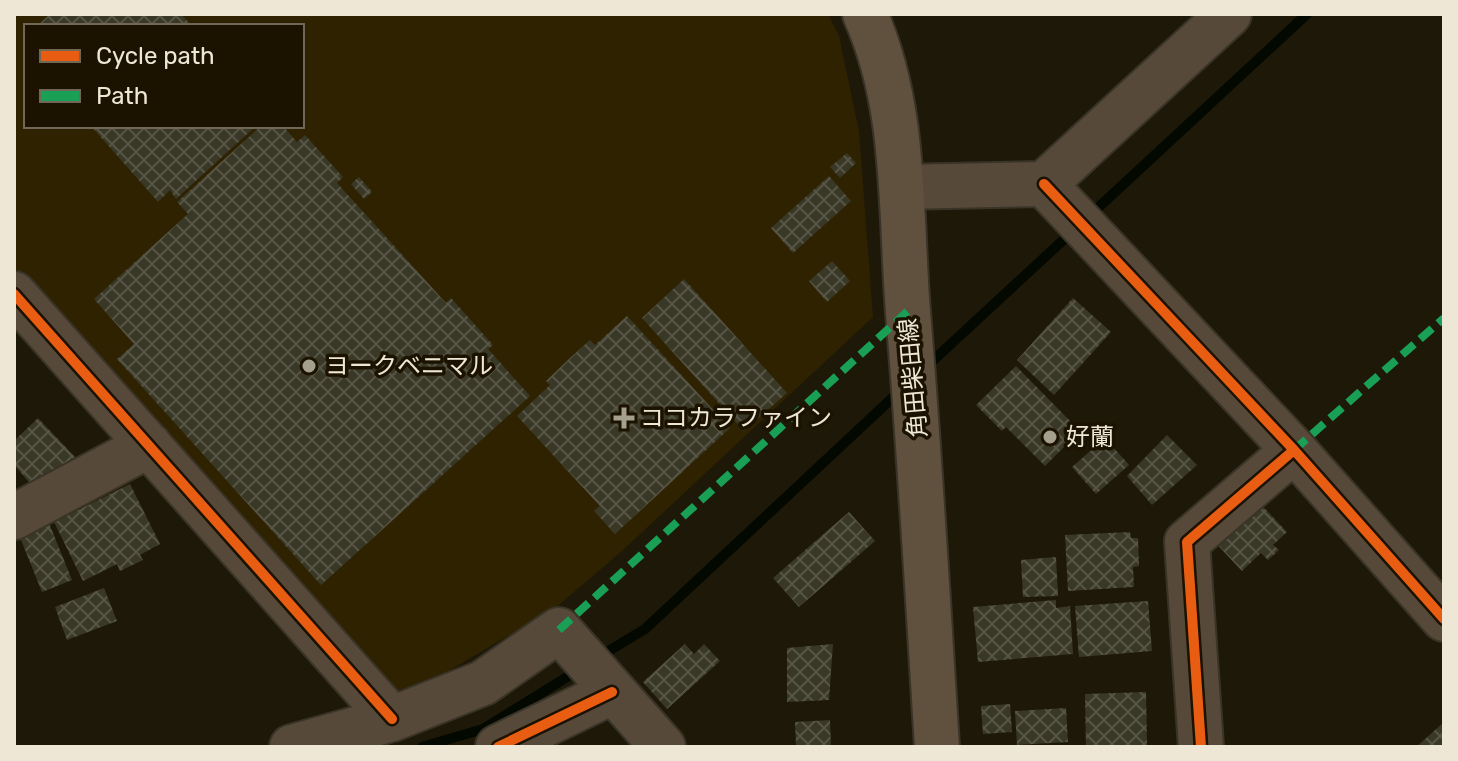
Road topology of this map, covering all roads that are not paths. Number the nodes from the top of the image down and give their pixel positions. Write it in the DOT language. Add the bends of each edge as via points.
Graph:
graph roads {
  1 [pos="865,14"];
  2 [pos="1229,14"];
  3 [pos="902,187"];
  4 [pos="1067,208"];
  5 [pos="14,294"];
  6 [pos="149,445"];
  7 [pos="1294,450"];
  8 [pos="14,517"];
  9 [pos="1444,619"];
  10 [pos="608,686"];
  11 [pos="392,719"];
  12 [pos="292,747"];
  13 [pos="498,747"];
  14 [pos="663,747"];
  15 [pos="937,747"];
  16 [pos="1201,747"];
  1 -- 3 [label="main road, 角田柴田線" via="889,79"];
  2 -- 4 [label="street"];
  3 -- 4 [label="street"];
  3 -- 15 [label="main road, 角田柴田線"];
  4 -- 7 [label="street"];
  5 -- 6 [label="street"];
  6 -- 8 [label="street"];
  6 -- 11 [label="street"];
  7 -- 9 [label="street"];
  7 -- 16 [label="street" via="1187,542"];
  10 -- 11 [label="street" via="559,630 483,683"];
  10 -- 13 [label="street"];
  10 -- 14 [label="street"];
  11 -- 12 [label="street"];
}
